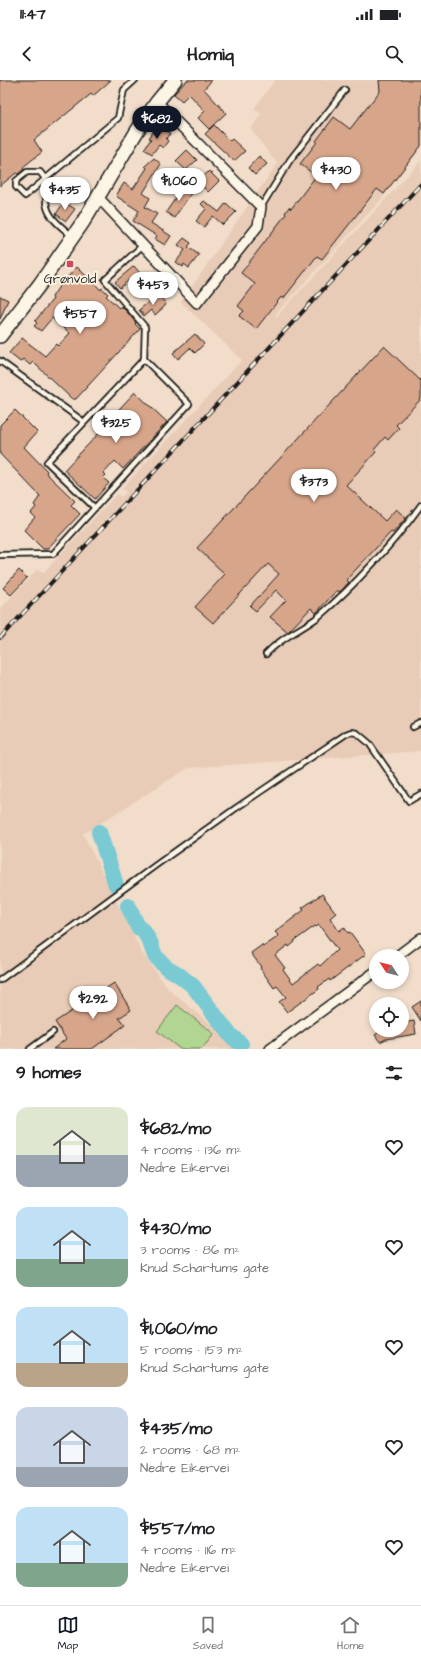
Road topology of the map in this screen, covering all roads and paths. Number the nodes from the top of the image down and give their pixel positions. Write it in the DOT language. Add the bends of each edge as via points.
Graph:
graph roads {
  1 [pos="135,80"];
  2 [pos="175,80"];
  3 [pos="345,90"];
  4 [pos="157,102"];
  5 [pos="46,179"];
  6 [pos="98,197"];
  7 [pos="261,207"];
  8 [pos="72,237"];
  9 [pos="143,245"];
  10 [pos="0,336"];
  11 [pos="144,359"];
  12 [pos="0,361"];
  13 [pos="84,422"];
  14 [pos="421,505"];
  15 [pos="95,508"];
  16 [pos="0,555"];
  17 [pos="266,654"];
  18 [pos="421,723"];
  19 [pos="413,727"];
  20 [pos="421,794"];
  21 [pos="421,938"];
  22 [pos="406,949"];
  23 [pos="369,976"];
  24 [pos="0,980"];
  25 [pos="53,1032"];
  26 [pos="30,1049"];
  27 [pos="270,1049"];
  1 -- 5 [label="lane" via="124,90 118,118"];
  2 -- 4 [label="main road"];
  3 -- 7 [label="lane" via="290,160"];
  4 -- 6 [label="main road"];
  4 -- 7 [label="street"];
  5 -- 5 [label="lane" via="40,172 27,172 16,181 16,187 25,196"];
  5 -- 8 [label="lane" via="46,206 51,216"];
  6 -- 8 [label="main road"];
  6 -- 9 [label="street"];
  7 -- 9 [label="street" via="258,226 197,303"];
  8 -- 10 [label="main road"];
  9 -- 11 [label="lane" via="105,280 145,327"];
  11 -- 13 [label="lane"];
  11 -- 15 [label="lane" via="189,404"];
  12 -- 13 [label="lane"];
  13 -- 15 [label="lane" via="47,462"];
  14 -- 17 [label="lane" via="339,597"];
  15 -- 16 [label="lane" via="53,554"];
  18 -- 19 [label="lane"];
  20 -- 24 [label="lane" via="409,801 369,743 357,733 346,734 236,808"];
  21 -- 22 [label="street"];
  23 -- 27 [label="street"];
  25 -- 26 [label="lane"];
}
